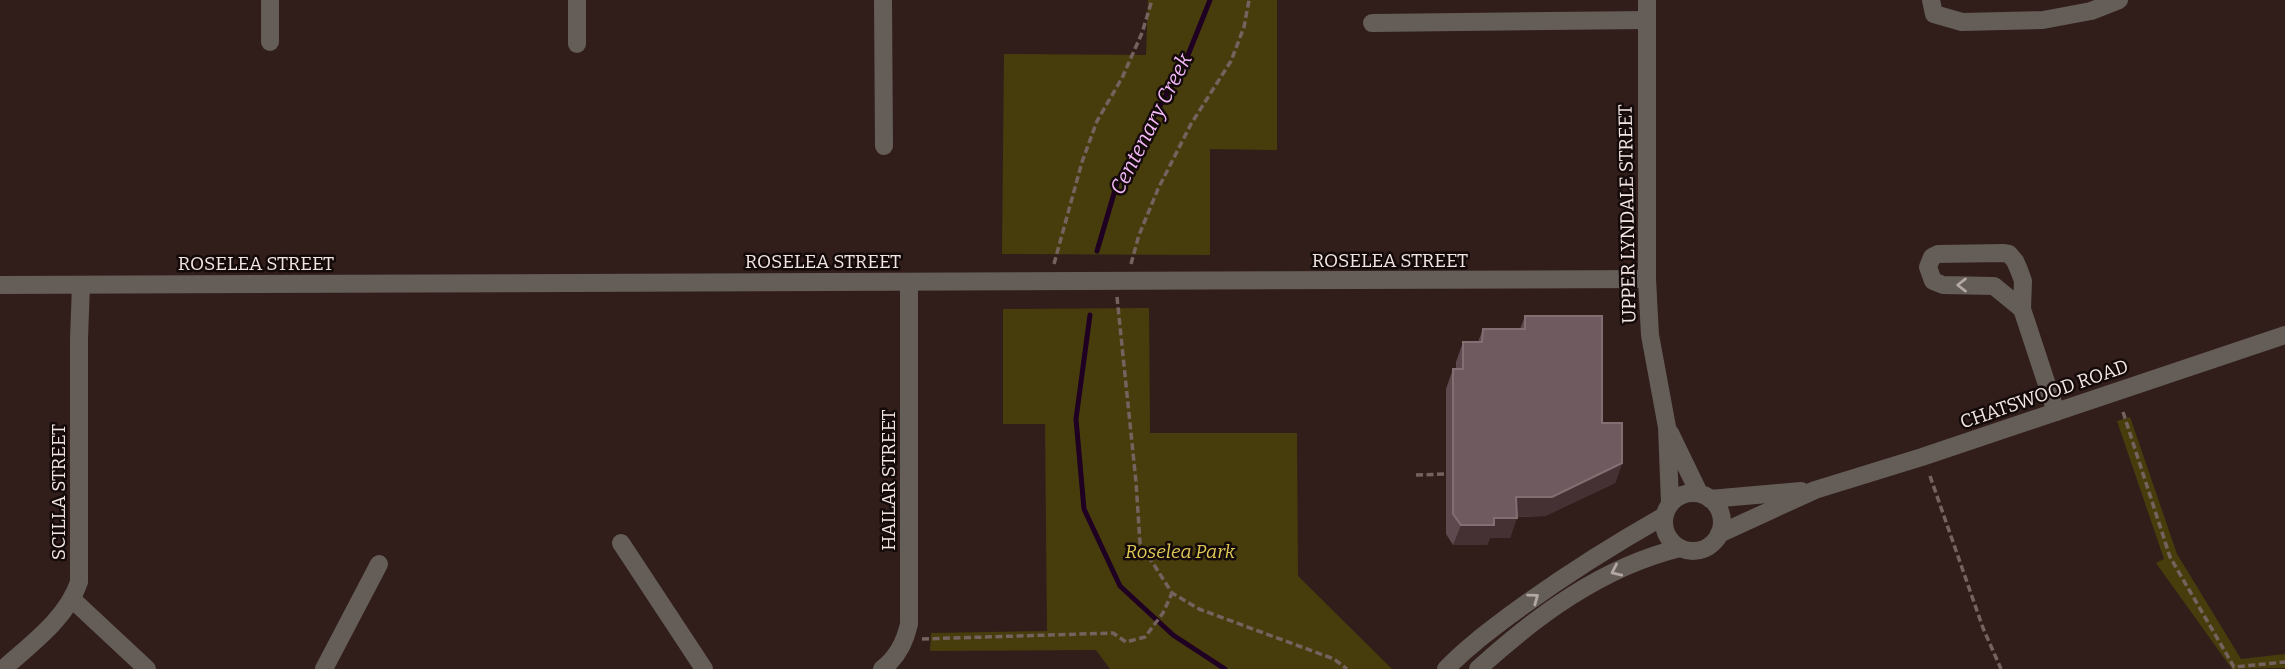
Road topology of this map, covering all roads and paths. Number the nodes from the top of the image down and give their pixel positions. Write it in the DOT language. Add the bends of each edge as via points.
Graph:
graph roads {
  1 [pos="270,0"];
  2 [pos="577,0"];
  3 [pos="883,0"];
  4 [pos="1152,0"];
  5 [pos="1249,0"];
  6 [pos="1647,0"];
  7 [pos="1931,0"];
  8 [pos="2119,0"];
  9 [pos="1647,20"];
  10 [pos="1372,23"];
  11 [pos="270,42"];
  12 [pos="577,44"];
  13 [pos="884,146"];
  14 [pos="1066,264"];
  15 [pos="1132,264"];
  16 [pos="1647,279"];
  17 [pos="909,282"];
  18 [pos="0,285"];
  19 [pos="81,285"];
  20 [pos="1117,303"];
  21 [pos="2022,309"];
  22 [pos="2285,335"];
  23 [pos="2056,412"];
  24 [pos="2123,412"];
  25 [pos="1667,427"];
  26 [pos="1446,474"];
  27 [pos="1416,475"];
  28 [pos="1930,477"];
  29 [pos="1815,490"];
  30 [pos="1705,496"];
  31 [pos="1667,510"];
  32 [pos="1719,534"];
  33 [pos="621,543"];
  34 [pos="1680,548"];
  35 [pos="379,564"];
  36 [pos="1172,593"];
  37 [pos="73,600"];
  38 [pos="1479,639"];
  39 [pos="906,640"];
  40 [pos="1463,651"];
  41 [pos="2285,662"];
  42 [pos="1484,663"];
  43 [pos="3,669"];
  44 [pos="147,669"];
  45 [pos="324,669"];
  46 [pos="704,669"];
  47 [pos="882,669"];
  48 [pos="1347,669"];
  49 [pos="1446,669"];
  50 [pos="2001,669"];
  1 -- 11 [label="street"];
  2 -- 12 [label="street"];
  3 -- 13 [label="street"];
  4 -- 14 [label="path" via="1142,33 1097,121 1082,162 1054,264"];
  5 -- 15 [label="path" via="1231,61 1191,124 1158,189"];
  6 -- 9 [label="street, UPPER LYNDALE STREET"];
  7 -- 8 [label="street" via="1934,14 1962,22 2043,20 2091,11"];
  9 -- 10 [label="street"];
  9 -- 16 [label="street, UPPER LYNDALE STREET"];
  16 -- 17 [label="street, ROSELEA STREET"];
  16 -- 25 [label="street, UPPER LYNDALE STREET" via="1650,335"];
  17 -- 19 [label="street, ROSELEA STREET"];
  17 -- 39 [label="street, HAILAR STREET"];
  18 -- 19 [label="street, ROSELEA STREET"];
  19 -- 37 [label="street, SCILLA STREET" via="79,582"];
  20 -- 36 [label="path" via="1140,543"];
  21 -- 21 [label="street, one-way" via="1994,286 1933,281 1928,267 1932,257 2009,254 2023,281"];
  21 -- 23 [label="street"];
  22 -- 23 [label="street, CHATSWOOD ROAD"];
  23 -- 29 [label="street, CHATSWOOD ROAD"];
  24 -- 41 [label="path" via="2171,557 2234,667"];
  25 -- 30 [label="street, UPPER LYNDALE STREET"];
  25 -- 31 [label="street, UPPER LYNDALE STREET"];
  26 -- 27 [label="path"];
  28 -- 50 [label="path"];
  29 -- 30 [label="street, CHATSWOOD ROAD"];
  29 -- 32 [label="street, CHATSWOOD ROAD"];
  30 -- 31 [label="street" via="1683,494"];
  30 -- 32 [label="street" via="1721,515"];
  31 -- 34 [label="street" via="1667,535"];
  38 -- 31 [label="street, one-way" via="1601,551"];
  32 -- 34 [label="street" via="1698,551"];
  33 -- 46 [label="street"];
  34 -- 42 [label="street, one-way" via="1641,559 1587,585"];
  35 -- 45 [label="street"];
  36 -- 39 [label="path" via="1145,637 1126,642 1114,633"];
  36 -- 48 [label="path" via="1199,609 1334,659"];
  37 -- 43 [label="street"];
  37 -- 44 [label="street"];
  38 -- 40 [label="street"];
  38 -- 42 [label="street"];
  39 -- 47 [label="street"];
  40 -- 42 [label="street"];
  40 -- 49 [label="street"];
}
